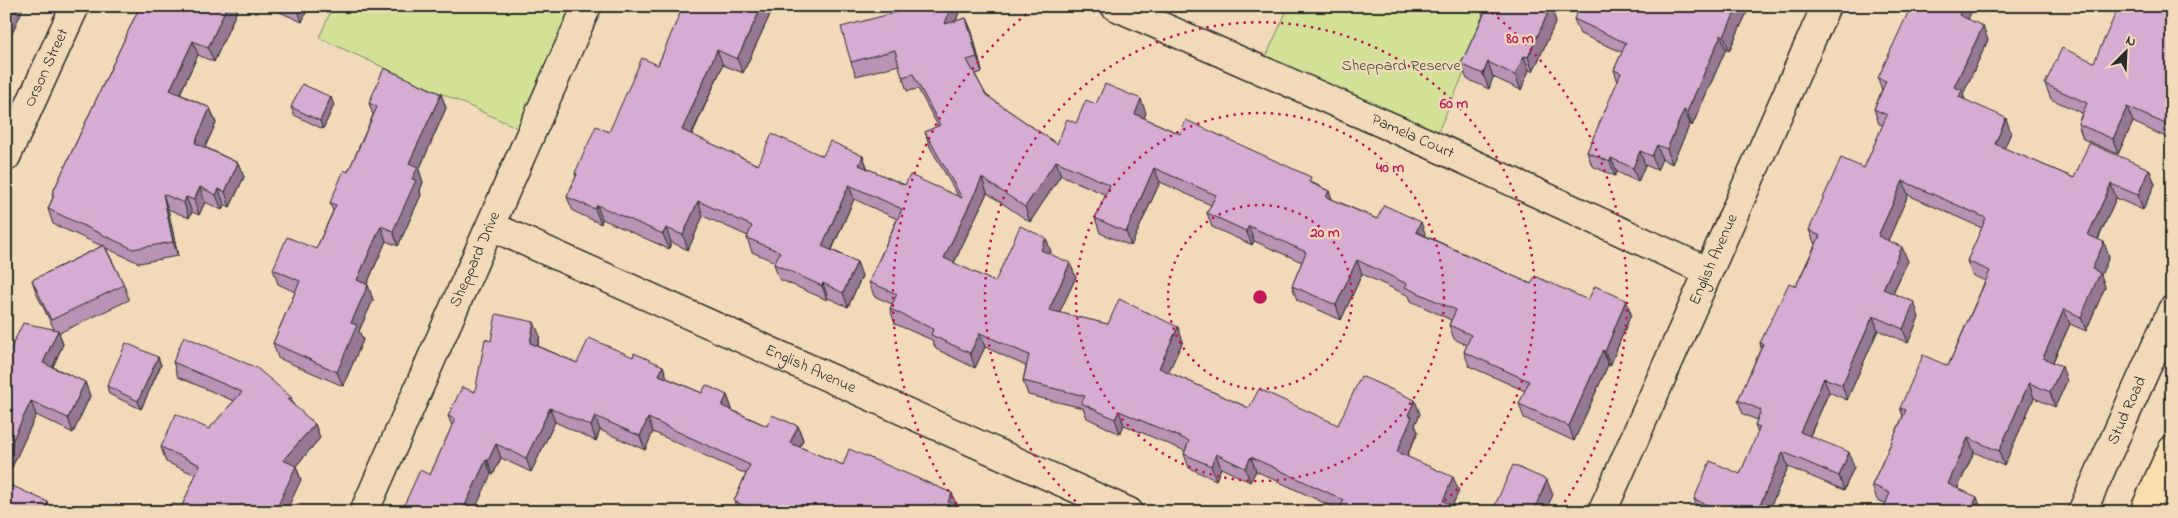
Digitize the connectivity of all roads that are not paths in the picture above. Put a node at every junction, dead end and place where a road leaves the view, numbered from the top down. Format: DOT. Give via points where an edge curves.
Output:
graph roads {
  1 [pos="75,6"];
  2 [pos="587,6"];
  3 [pos="1115,6"];
  4 [pos="1826,6"];
  5 [pos="6,157"];
  6 [pos="491,226"];
  7 [pos="1708,271"];
  8 [pos="2172,310"];
  9 [pos="2172,450"];
  10 [pos="364,512"];
  11 [pos="1129,512"];
  12 [pos="1602,512"];
  13 [pos="2082,512"];
  14 [pos="2144,512"];
  1 -- 5 [label="street, Orson Street"];
  2 -- 6 [label="street, Sheppard Drive"];
  3 -- 7 [label="street, Pamela Court"];
  4 -- 7 [label="street, English Avenue"];
  6 -- 10 [label="street, Sheppard Drive"];
  6 -- 11 [label="street, English Avenue"];
  7 -- 12 [label="street, English Avenue"];
  8 -- 13 [label="street, Stud Road"];
  9 -- 14 [label="highway"];
}
